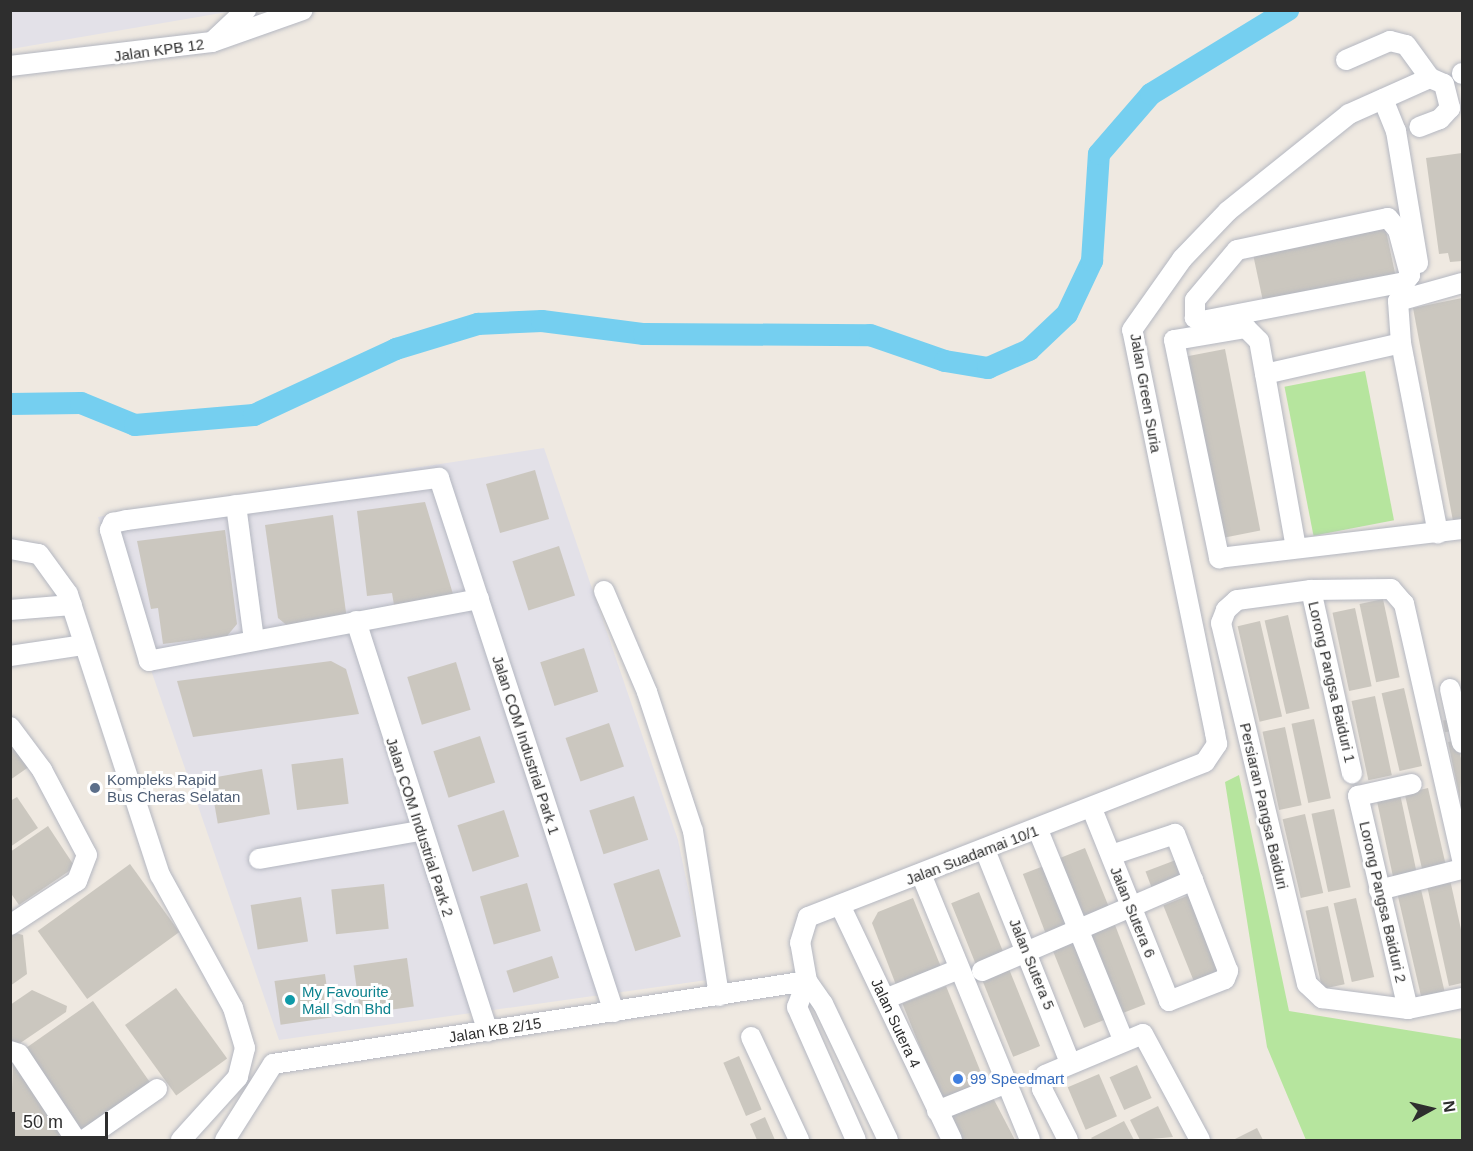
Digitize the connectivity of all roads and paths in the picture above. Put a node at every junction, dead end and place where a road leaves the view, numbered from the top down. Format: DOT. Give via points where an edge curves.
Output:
graph roads {
  1 [pos="246,10"];
  2 [pos="303,10"];
  3 [pos="212,42"];
  4 [pos="1346,60"];
  5 [pos="10,66"];
  6 [pos="1430,78"];
  7 [pos="1383,99"];
  8 [pos="1419,126"];
  9 [pos="1410,213"];
  10 [pos="1388,218"];
  11 [pos="1462,283"];
  12 [pos="1422,290"];
  13 [pos="1401,343"];
  14 [pos="1265,374"];
  15 [pos="236,505"];
  16 [pos="1462,529"];
  17 [pos="1438,532"];
  18 [pos="1296,548"];
  19 [pos="10,549"];
  20 [pos="1311,590"];
  21 [pos="604,591"];
  22 [pos="478,598"];
  23 [pos="72,605"];
  24 [pos="10,610"];
  25 [pos="356,621"];
  26 [pos="254,640"];
  27 [pos="84,645"];
  28 [pos="10,656"];
  29 [pos="1456,688"];
  30 [pos="1426,692"];
  31 [pos="10,727"];
  32 [pos="1462,743"];
  33 [pos="1197,768"];
  34 [pos="1352,773"];
  35 [pos="1412,784"];
  36 [pos="1095,816"];
  37 [pos="1038,830"];
  38 [pos="420,831"];
  39 [pos="1111,855"];
  40 [pos="988,858"];
  41 [pos="259,859"];
  42 [pos="1462,859"];
  43 [pos="1462,869"];
  44 [pos="921,874"];
  45 [pos="1193,880"];
  46 [pos="1379,890"];
  47 [pos="840,905"];
  48 [pos="1130,906"];
  49 [pos="10,925"];
  50 [pos="1078,930"];
  51 [pos="1028,952"];
  52 [pos="959,969"];
  53 [pos="982,971"];
  54 [pos="807,981"];
  55 [pos="718,996"];
  56 [pos="1462,998"];
  57 [pos="885,999"];
  58 [pos="1408,1009"];
  59 [pos="614,1012"];
  60 [pos="488,1031"];
  61 [pos="751,1037"];
  62 [pos="1123,1039"];
  63 [pos="10,1051"];
  64 [pos="1070,1062"];
  65 [pos="1004,1084"];
  66 [pos="157,1089"];
  67 [pos="937,1111"];
  68 [pos="850,1136"];
  69 [pos="76,1140"];
  70 [pos="84,1140"];
  71 [pos="181,1140"];
  72 [pos="225,1140"];
  73 [pos="799,1140"];
  74 [pos="888,1140"];
  75 [pos="952,1140"];
  76 [pos="1030,1140"];
  77 [pos="1068,1140"];
  78 [pos="1200,1140"];
  1 -- 3 [label="street"];
  2 -- 3 [label="street, Jalan KPB 12"];
  3 -- 5 [label="street, Jalan KPB 12"];
  4 -- 6 [label="street" via="1390,41 1406,45"];
  6 -- 7 [label="street, Jalan Green Suria"];
  6 -- 8 [label="street" via="1444,84 1450,108"];
  7 -- 9 [label="street" via="1396,131"];
  7 -- 33 [label="street, Jalan Green Suria" via="1336,123 1227,211 1182,259 1132,330 1215,734 1212,753"];
  9 -- 10 [label="street"];
  9 -- 12 [label="street"];
  10 -- 10 [label="street" via="1238,250 1195,300 1195,318 1202,321 1405,282 1410,275 1398,230"];
  11 -- 12 [label="street"];
  12 -- 13 [label="street" via="1403,297 1396,307"];
  13 -- 14 [label="street"];
  13 -- 17 [label="street"];
  14 -- 18 [label="street"];
  14 -- 18 [label="street" via="1259,341 1250,329 1172,344 1215,553 1219,558"];
  15 -- 22 [label="street, Jalan COM Industrial Park 1" via="440,478"];
  15 -- 26 [label="street"];
  15 -- 26 [label="street" via="113,523 110,530 149,661"];
  16 -- 17 [label="street"];
  17 -- 18 [label="street"];
  19 -- 23 [label="street" via="39,554 52,565"];
  20 -- 30 [label="street, Persiaran Pangsa Baiduri" via="1376,586 1391,590 1404,604"];
  20 -- 34 [label="street, Lorong Pangsa Baiduri 1"];
  20 -- 58 [label="street, Persiaran Pangsa Baiduri" via="1237,600 1226,610 1224,634 1307,984 1322,998"];
  21 -- 55 [label="street" via="647,692 693,831"];
  22 -- 25 [label="street"];
  22 -- 59 [label="street, Jalan COM Industrial Park 1"];
  23 -- 24 [label="street"];
  23 -- 27 [label="street"];
  25 -- 26 [label="street"];
  25 -- 38 [label="street, Jalan COM Industrial Park 2"];
  27 -- 28 [label="street"];
  27 -- 71 [label="street" via="160,875 232,1008 245,1048 238,1077"];
  29 -- 30 [label="street"];
  29 -- 32 [label="street"];
  30 -- 42 [label="street"];
  31 -- 49 [label="street" via="42,770 87,855 77,881"];
  33 -- 36 [label="street, Jalan Suadamai 10/1"];
  35 -- 46 [label="street, Lorong Pangsa Baiduri 2" via="1358,796"];
  36 -- 37 [label="street, Jalan Suadamai 10/1"];
  36 -- 39 [label="street, Jalan Sutera 6"];
  37 -- 40 [label="street, Jalan Suadamai 10/1"];
  37 -- 50 [label="street"];
  38 -- 41 [label="street"];
  38 -- 60 [label="street, Jalan COM Industrial Park 2"];
  39 -- 45 [label="street" via="1172,832"];
  39 -- 48 [label="street, Jalan Sutera 6"];
  40 -- 44 [label="street, Jalan Suadamai 10/1"];
  40 -- 51 [label="street, Jalan Sutera 5"];
  43 -- 46 [label="street"];
  44 -- 47 [label="street, Jalan Suadamai 10/1"];
  44 -- 52 [label="street"];
  45 -- 48 [label="street"];
  45 -- 48 [label="street, Jalan Sutera 6" via="1228,975 1169,1001"];
  46 -- 58 [label="street, Lorong Pangsa Baiduri 2"];
  47 -- 54 [label="street, Jalan Suadamai 10/1" via="808,917 803,929"];
  47 -- 57 [label="street, Jalan Sutera 4"];
  48 -- 50 [label="street"];
  50 -- 51 [label="street"];
  50 -- 62 [label="street"];
  51 -- 53 [label="street"];
  51 -- 64 [label="street, Jalan Sutera 5"];
  52 -- 57 [label="street"];
  52 -- 65 [label="street"];
  54 -- 55 [label="street, Jalan KB 2/15"];
  54 -- 68 [label="street, Jalan Suadamai 10/1" via="797,1007"];
  54 -- 74 [label="street, Jalan Suadamai 10/1" via="823,1004"];
  55 -- 59 [label="street, Jalan KB 2/15"];
  56 -- 58 [label="street, Persiaran Pangsa Baiduri"];
  57 -- 67 [label="street, Jalan Sutera 4"];
  59 -- 60 [label="street, Jalan KB 2/15"];
  60 -- 72 [label="street, Jalan KB 2/15" via="273,1064"];
  61 -- 73 [label="street"];
  62 -- 64 [label="street"];
  62 -- 78 [label="street" via="1148,1038"];
  63 -- 69 [label="street" via="19,1054"];
  64 -- 77 [label="street" via="1042,1081"];
  65 -- 67 [label="street"];
  65 -- 76 [label="street"];
  66 -- 70 [label="street"];
  67 -- 75 [label="street, Jalan Sutera 4"];
}
